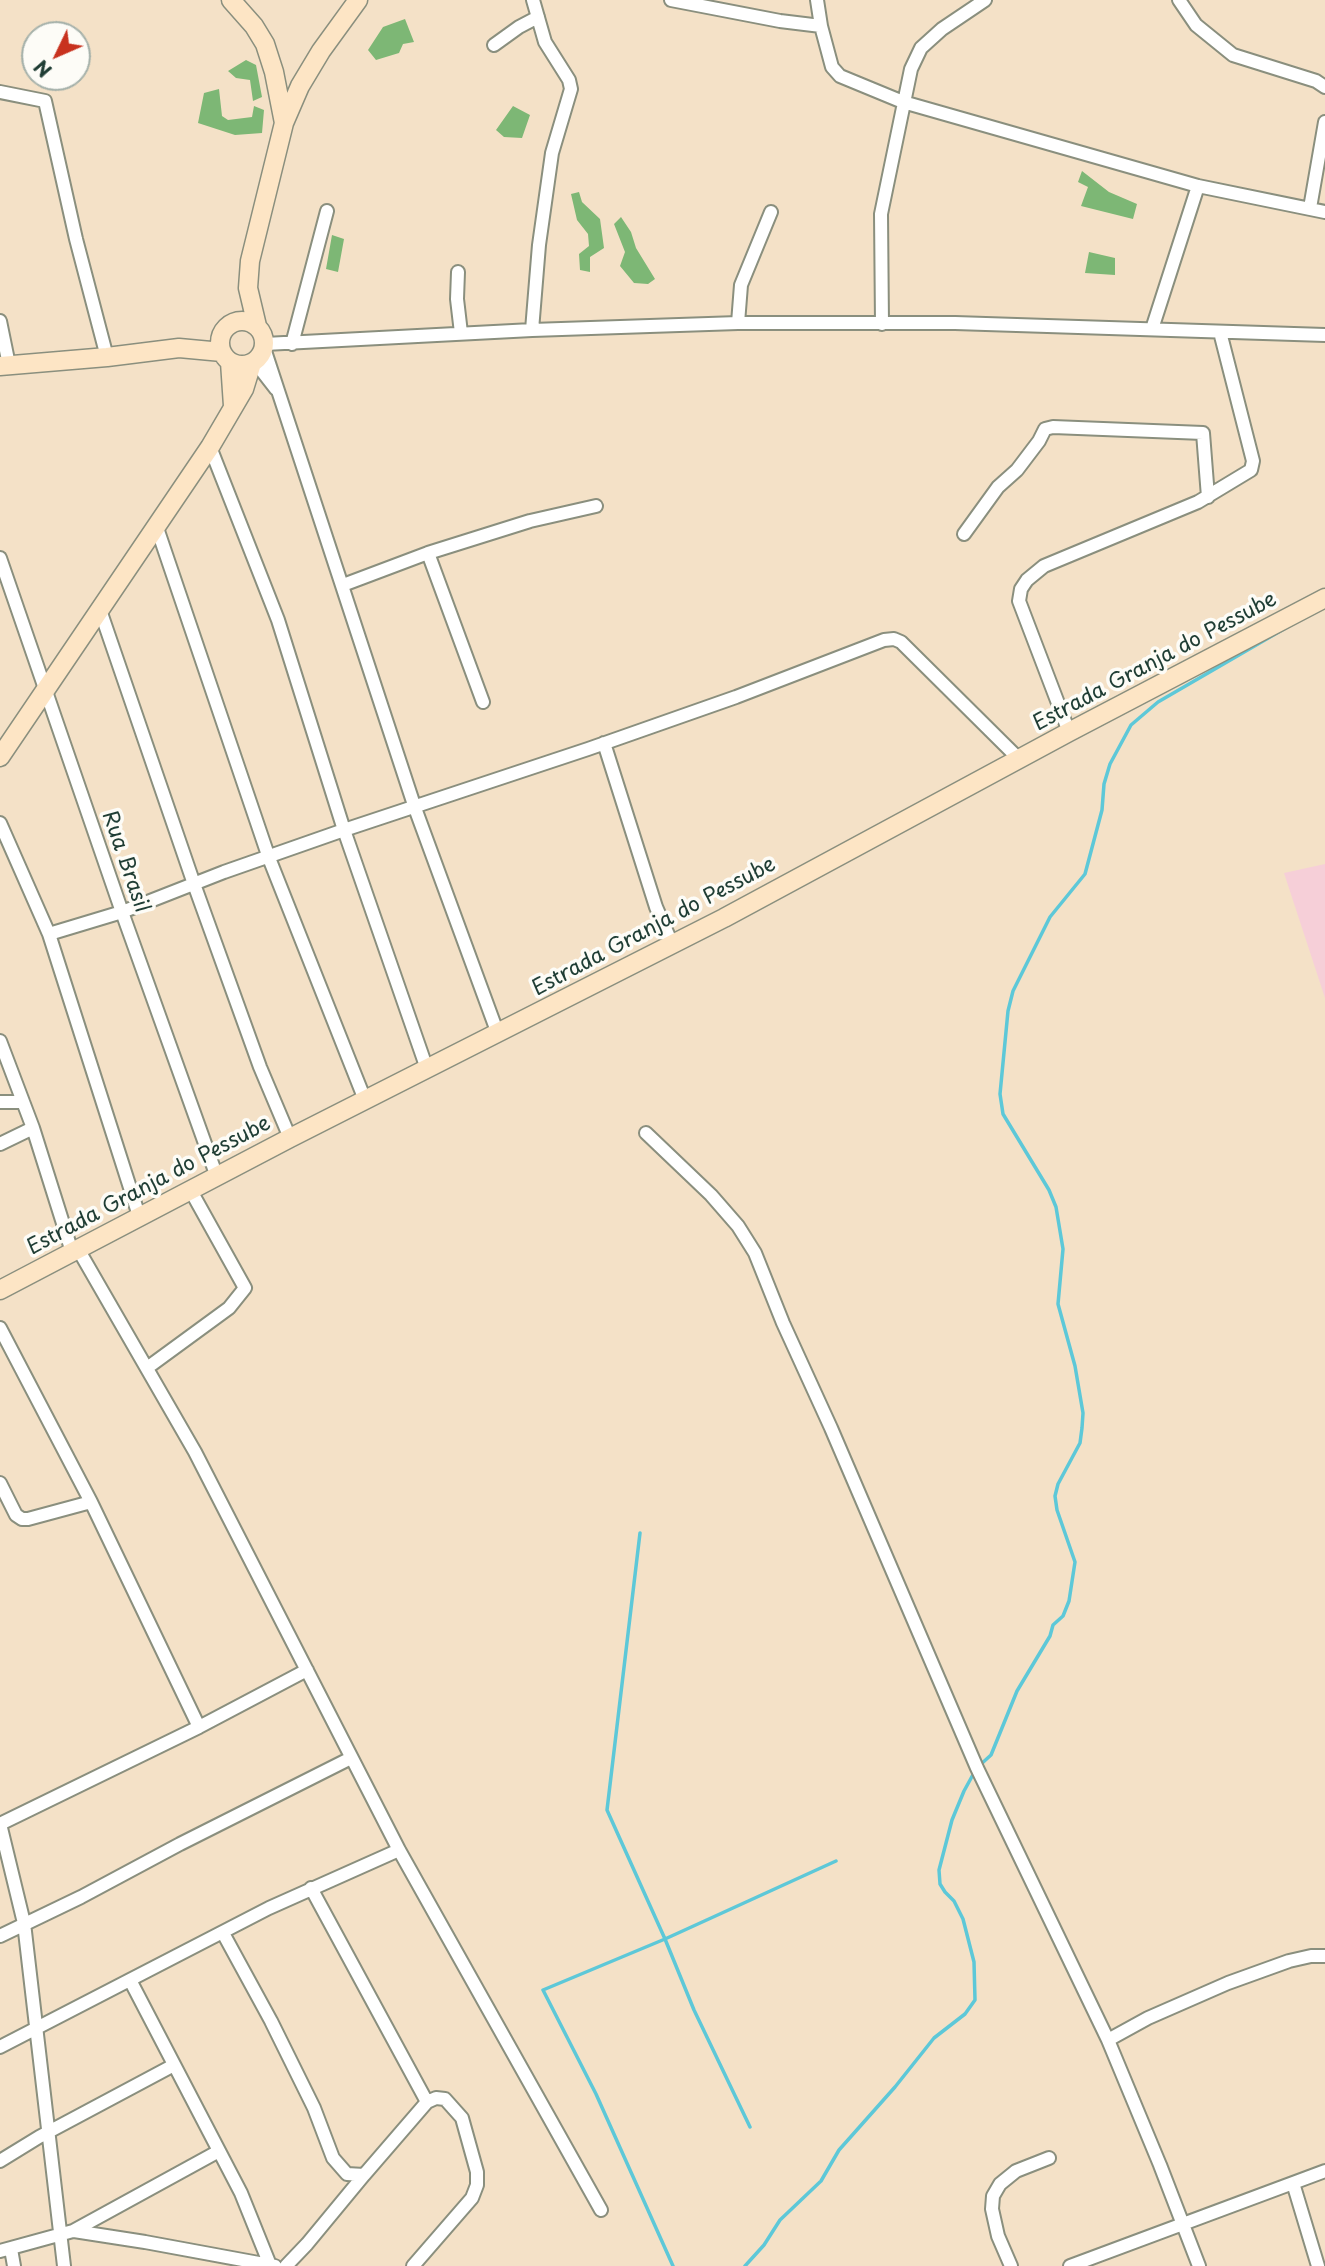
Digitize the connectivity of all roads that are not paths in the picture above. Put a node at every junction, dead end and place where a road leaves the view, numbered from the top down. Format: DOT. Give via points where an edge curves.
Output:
graph roads {
  1 [pos="231,0"];
  2 [pos="358,0"];
  3 [pos="533,0"];
  4 [pos="671,0"];
  5 [pos="817,0"];
  6 [pos="985,0"];
  7 [pos="1179,0"];
  8 [pos="538,17"];
  9 [pos="821,26"];
  10 [pos="495,45"];
  11 [pos="1325,87"];
  12 [pos="0,92"];
  13 [pos="903,102"];
  14 [pos="1325,122"];
  15 [pos="284,124"];
  16 [pos="1198,186"];
  17 [pos="1310,208"];
  18 [pos="327,211"];
  19 [pos="771,212"];
  20 [pos="1325,212"];
  21 [pos="458,272"];
  22 [pos="248,288"];
  23 [pos="0,321"];
  24 [pos="738,323"];
  25 [pos="882,324"];
  26 [pos="257,327"];
  27 [pos="227,328"];
  28 [pos="1152,329"];
  29 [pos="532,330"];
  30 [pos="1220,332"];
  31 [pos="461,333"];
  32 [pos="1325,335"];
  33 [pos="292,344"];
  34 [pos="179,348"];
  35 [pos="259,354"];
  36 [pos="107,357"];
  37 [pos="226,357"];
  38 [pos="5,365"];
  39 [pos="233,406"];
  40 [pos="210,447"];
  41 [pos="1208,497"];
  42 [pos="596,506"];
  43 [pos="156,525"];
  44 [pos="964,534"];
  45 [pos="428,553"];
  46 [pos="0,558"];
  47 [pos="343,585"];
  48 [pos="1325,598"];
  49 [pos="100,610"];
  50 [pos="46,687"];
  51 [pos="483,702"];
  52 [pos="1069,732"];
  53 [pos="604,744"];
  54 [pos="0,757"];
  55 [pos="1019,759"];
  56 [pos="415,807"];
  57 [pos="0,822"];
  58 [pos="344,830"];
  59 [pos="269,858"];
  60 [pos="194,884"];
  61 [pos="121,912"];
  62 [pos="49,934"];
  63 [pos="672,944"];
  64 [pos="498,1034"];
  65 [pos="0,1041"];
  66 [pos="427,1069"];
  67 [pos="365,1100"];
  68 [pos="0,1102"];
  69 [pos="23,1102"];
  70 [pos="33,1128"];
  71 [pos="646,1133"];
  72 [pos="290,1138"];
  73 [pos="0,1143"];
  74 [pos="217,1177"];
  75 [pos="191,1191"];
  76 [pos="140,1219"];
  77 [pos="75,1251"];
  78 [pos="0,1290"];
  79 [pos="0,1328"];
  80 [pos="147,1368"];
  81 [pos="0,1483"];
  82 [pos="91,1502"];
  83 [pos="307,1670"];
  84 [pos="199,1727"];
  85 [pos="351,1758"];
  86 [pos="0,1824"];
  87 [pos="399,1850"];
  88 [pos="311,1888"];
  89 [pos="24,1923"];
  90 [pos="223,1933"];
  91 [pos="0,1936"];
  92 [pos="1325,1956"];
  93 [pos="130,1980"];
  94 [pos="36,2027"];
  95 [pos="1108,2040"];
  96 [pos="0,2047"];
  97 [pos="174,2065"];
  98 [pos="427,2102"];
  99 [pos="48,2133"];
  100 [pos="219,2151"];
  101 [pos="1049,2158"];
  102 [pos="0,2161"];
  103 [pos="1325,2171"];
  104 [pos="364,2175"];
  105 [pos="1293,2183"];
  106 [pos="601,2210"];
  107 [pos="1183,2226"];
  108 [pos="67,2233"];
  109 [pos="6,2250"];
  110 [pos="14,2266"];
  111 [pos="64,2266"];
  112 [pos="272,2266"];
  113 [pos="286,2266"];
  114 [pos="413,2266"];
  115 [pos="1011,2266"];
  116 [pos="1070,2266"];
  117 [pos="1199,2266"];
  118 [pos="1318,2266"];
  1 -- 15 [label="main road" via="265,44"];
  2 -- 15 [label="main road" via="307,74"];
  3 -- 8 [label="street"];
  4 -- 9 [label="street"];
  5 -- 9 [label="street"];
  6 -- 13 [label="street" via="921,48"];
  7 -- 11 [label="street" via="1196,25 1233,54"];
  8 -- 10 [label="street"];
  8 -- 29 [label="street" via="545,43 571,89 552,153"];
  9 -- 13 [label="street" via="832,67 840,76"];
  12 -- 36 [label="street" via="45,101"];
  13 -- 16 [label="street"];
  13 -- 25 [label="street" via="881,214"];
  14 -- 17 [label="street"];
  15 -- 22 [label="main road" via="250,261"];
  16 -- 17 [label="street"];
  16 -- 28 [label="street"];
  17 -- 20 [label="street"];
  18 -- 33 [label="street"];
  19 -- 24 [label="street" via="741,285"];
  21 -- 31 [label="street"];
  22 -- 26 [label="main road"];
  22 -- 27 [label="main road"];
  23 -- 38 [label="street"];
  24 -- 25 [label="street"];
  24 -- 29 [label="street"];
  25 -- 28 [label="street"];
  26 -- 27 [label="main road" via="241,320"];
  26 -- 35 [label="main road" via="263,334"];
  27 -- 34 [label="main road"];
  27 -- 37 [label="main road" via="220,341"];
  28 -- 30 [label="street"];
  29 -- 31 [label="street"];
  30 -- 32 [label="street"];
  30 -- 41 [label="street" via="1253,461 1248,473"];
  31 -- 33 [label="street"];
  33 -- 35 [label="street"];
  34 -- 36 [label="main road"];
  34 -- 37 [label="main road"];
  35 -- 37 [label="main road" via="238,365"];
  35 -- 39 [label="main road"];
  35 -- 47 [label="street" via="278,392"];
  36 -- 38 [label="main road"];
  37 -- 39 [label="main road"];
  39 -- 40 [label="main road"];
  40 -- 43 [label="main road"];
  40 -- 58 [label="street" via="278,620"];
  41 -- 44 [label="street" via="1203,433 1053,427 1045,429"];
  41 -- 52 [label="street" via="1044,566 1021,589 1019,601"];
  42 -- 45 [label="street"];
  43 -- 49 [label="main road"];
  43 -- 59 [label="street"];
  45 -- 47 [label="street"];
  45 -- 51 [label="street"];
  46 -- 50 [label="street, Rua Brasil"];
  47 -- 56 [label="street"];
  48 -- 52 [label="main road, Estrada Granja do Pessube"];
  49 -- 50 [label="main road"];
  49 -- 60 [label="street"];
  50 -- 54 [label="main road"];
  50 -- 61 [label="street, Rua Brasil"];
  52 -- 55 [label="main road, Estrada Granja do Pessube"];
  53 -- 55 [label="street" via="869,644 894,639"];
  53 -- 56 [label="street"];
  53 -- 63 [label="street"];
  55 -- 63 [label="main road, Estrada Granja do Pessube"];
  56 -- 58 [label="street"];
  56 -- 64 [label="street"];
  57 -- 62 [label="street"];
  58 -- 59 [label="street"];
  58 -- 66 [label="street"];
  59 -- 60 [label="street"];
  59 -- 67 [label="street"];
  60 -- 61 [label="street"];
  60 -- 72 [label="street"];
  61 -- 62 [label="street"];
  61 -- 74 [label="street, Rua Brasil"];
  62 -- 76 [label="street"];
  63 -- 64 [label="main road, Estrada Granja do Pessube"];
  64 -- 66 [label="main road, Estrada Granja do Pessube"];
  65 -- 69 [label="street"];
  66 -- 67 [label="main road, Estrada Granja do Pessube"];
  67 -- 72 [label="main road, Estrada Granja do Pessube"];
  68 -- 69 [label="street"];
  69 -- 70 [label="street"];
  70 -- 73 [label="street"];
  70 -- 77 [label="street"];
  71 -- 95 [label="street" via="711,1195 755,1253 977,1768"];
  72 -- 74 [label="main road, Estrada Granja do Pessube"];
  74 -- 75 [label="main road, Estrada Granja do Pessube"];
  75 -- 76 [label="main road, Estrada Granja do Pessube"];
  75 -- 80 [label="street" via="245,1287 229,1308"];
  76 -- 77 [label="main road, Estrada Granja do Pessube"];
  77 -- 78 [label="main road, Estrada Granja do Pessube"];
  77 -- 80 [label="street"];
  79 -- 82 [label="street"];
  80 -- 83 [label="street"];
  81 -- 82 [label="street" via="22,1519"];
  82 -- 84 [label="street"];
  83 -- 84 [label="street"];
  83 -- 85 [label="street"];
  84 -- 86 [label="street"];
  85 -- 87 [label="street"];
  85 -- 89 [label="street"];
  86 -- 89 [label="street"];
  87 -- 88 [label="street"];
  87 -- 106 [label="street"];
  88 -- 90 [label="street"];
  88 -- 98 [label="street"];
  89 -- 91 [label="street"];
  89 -- 94 [label="street"];
  90 -- 93 [label="street"];
  90 -- 104 [label="street" via="301,2081 333,2158 347,2174"];
  92 -- 95 [label="street" via="1289,1961 1228,1983"];
  93 -- 94 [label="street"];
  93 -- 97 [label="street"];
  94 -- 96 [label="street"];
  94 -- 99 [label="street"];
  95 -- 107 [label="street"];
  97 -- 99 [label="street"];
  97 -- 100 [label="street"];
  98 -- 104 [label="street"];
  98 -- 114 [label="street" via="446,2099 462,2118 477,2185 472,2198"];
  99 -- 102 [label="street"];
  99 -- 108 [label="street"];
  100 -- 108 [label="street"];
  100 -- 112 [label="street"];
  101 -- 115 [label="street" via="1016,2171 993,2196 998,2236"];
  103 -- 105 [label="street"];
  104 -- 113 [label="street"];
  105 -- 107 [label="street"];
  105 -- 118 [label="street"];
  107 -- 116 [label="street"];
  107 -- 117 [label="street"];
  108 -- 109 [label="street"];
  108 -- 111 [label="street"];
  108 -- 112 [label="street" via="145,2242"];
  109 -- 110 [label="street"];
}
